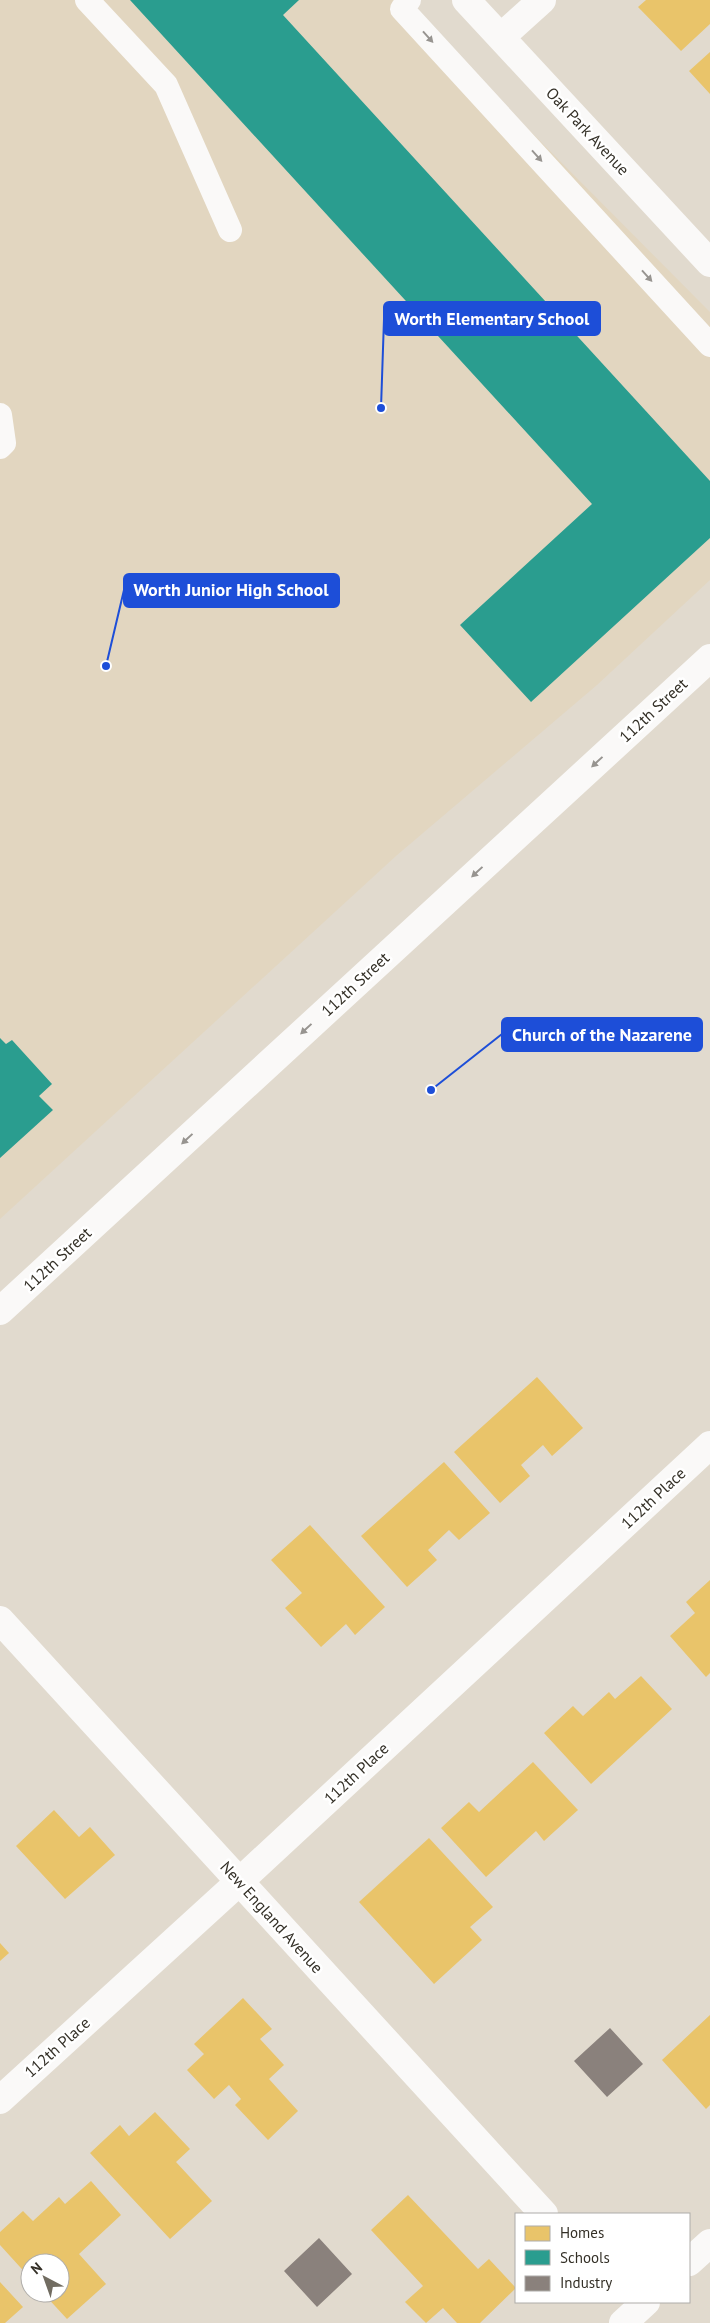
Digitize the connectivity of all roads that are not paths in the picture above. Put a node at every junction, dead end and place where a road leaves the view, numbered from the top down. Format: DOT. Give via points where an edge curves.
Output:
graph roads {
  1 [pos="86,0"];
  2 [pos="409,0"];
  3 [pos="466,0"];
  4 [pos="542,0"];
  5 [pos="501,37"];
  6 [pos="230,230"];
  7 [pos="710,263"];
  8 [pos="710,345"];
  9 [pos="0,415"];
  10 [pos="0,448"];
  11 [pos="710,658"];
  12 [pos="0,1311"];
  13 [pos="710,1445"];
  14 [pos="0,1620"];
  15 [pos="240,1881"];
  16 [pos="0,2100"];
  17 [pos="543,2213"];
  18 [pos="710,2242"];
  19 [pos="690,2261"];
  1 -- 6 [label="lane" via="166,85"];
  2 -- 8 [label="lane, one-way" via="402,9"];
  3 -- 5 [label="street, Oak Park Avenue"];
  4 -- 5 [label="street"];
  5 -- 7 [label="street, Oak Park Avenue"];
  9 -- 10 [label="lane" via="4,443"];
  11 -- 12 [label="street, 112th Street, one-way"];
  13 -- 15 [label="street, 112th Place"];
  14 -- 15 [label="street, New England Avenue"];
  15 -- 16 [label="street, 112th Place"];
  15 -- 17 [label="street, New England Avenue"];
  18 -- 19 [label="street"];
}
